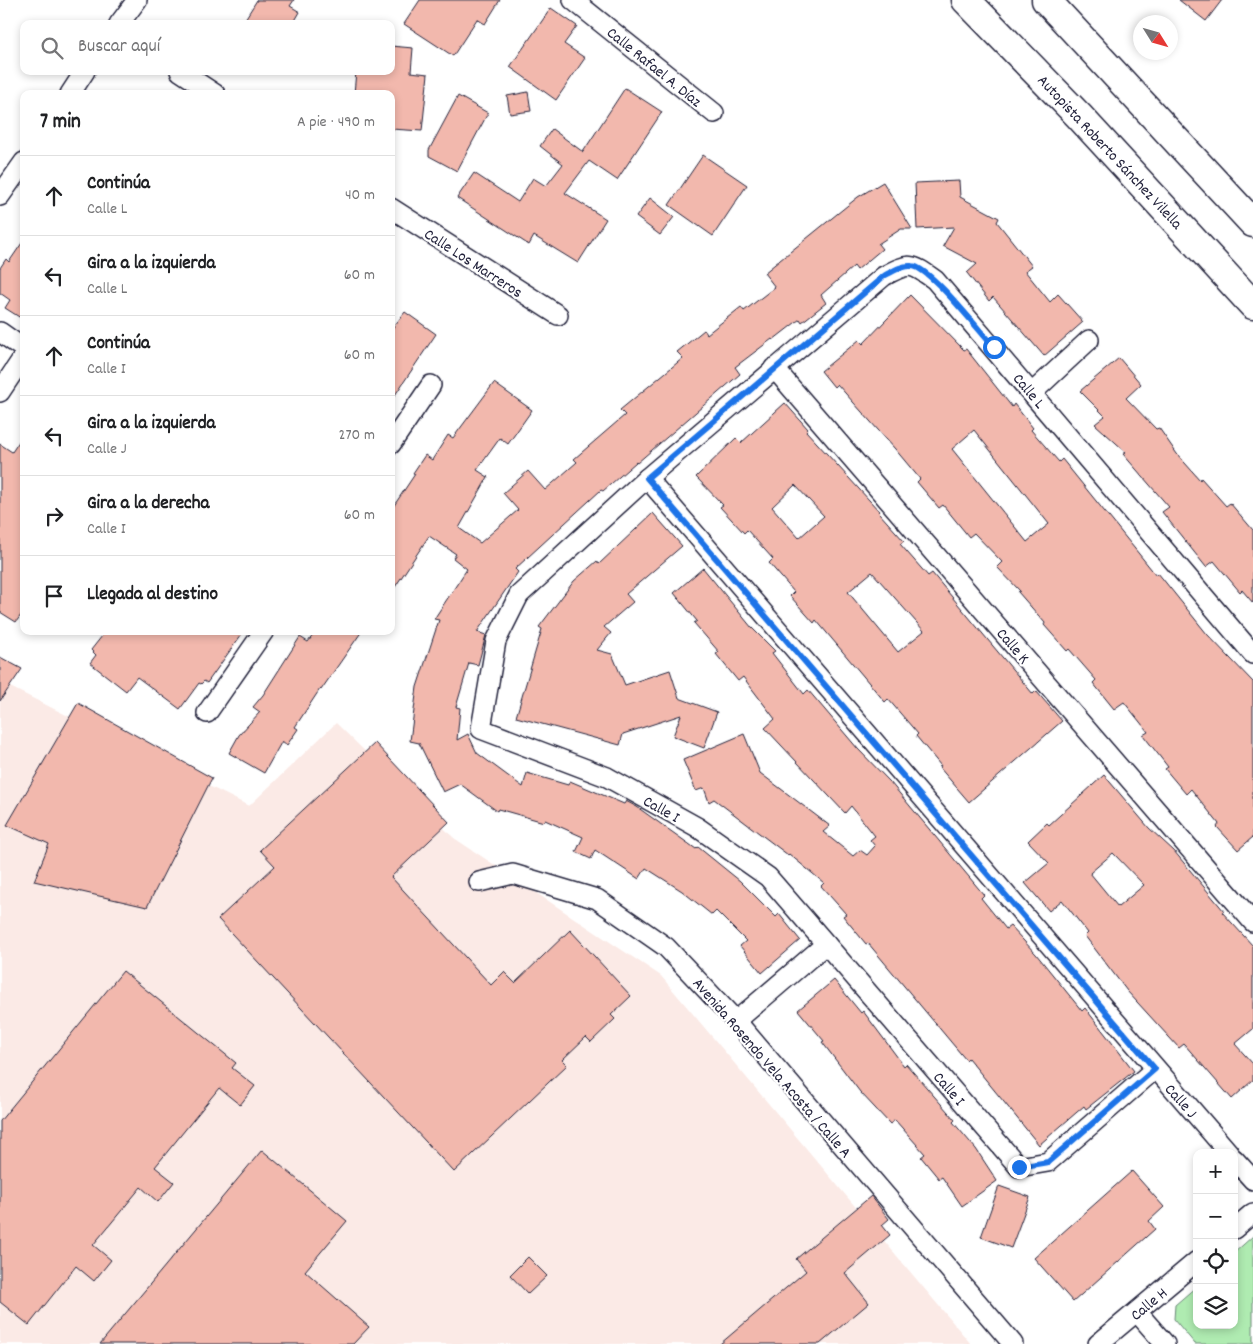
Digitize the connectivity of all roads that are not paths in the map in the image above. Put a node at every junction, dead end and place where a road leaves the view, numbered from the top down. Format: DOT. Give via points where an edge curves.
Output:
graph roads {
  1 [pos="137,0"];
  2 [pos="573,0"];
  3 [pos="966,0"];
  4 [pos="1046,0"];
  5 [pos="121,20"];
  6 [pos="83,75"];
  7 [pos="186,75"];
  8 [pos="73,90"];
  9 [pos="209,90"];
  10 [pos="714,113"];
  11 [pos="20,168"];
  12 [pos="0,196"];
  13 [pos="395,211"];
  14 [pos="1253,223"];
  15 [pos="1253,305"];
  16 [pos="558,316"];
  17 [pos="0,332"];
  18 [pos="1089,340"];
  19 [pos="20,346"];
  20 [pos="20,362"];
  21 [pos="774,368"];
  22 [pos="431,385"];
  23 [pos="0,392"];
  24 [pos="1032,393"];
  25 [pos="395,438"];
  26 [pos="647,478"];
  27 [pos="261,635"];
  28 [pos="1253,654"];
  29 [pos="208,713"];
  30 [pos="479,882"];
  31 [pos="1253,922"];
  32 [pos="826,944"];
  33 [pos="736,1022"];
  34 [pos="1155,1069"];
  35 [pos="1225,1149"];
  36 [pos="1238,1163"];
  37 [pos="1253,1180"];
  38 [pos="1253,1213"];
  39 [pos="1238,1226"];
  40 [pos="1193,1264"];
  41 [pos="1137,1312"];
  42 [pos="1013,1344"];
  43 [pos="1098,1344"];
  44 [pos="1165,1344"];
  1 -- 5 [label="street"];
  2 -- 10 [label="street, Calle Rafael A. Díaz"];
  3 -- 15 [label="highway, Autopista Roberto Sánchez Vilella" via="1079,116"];
  4 -- 14 [label="highway"];
  6 -- 8 [label="street"];
  7 -- 9 [label="street"];
  11 -- 12 [label="street"];
  13 -- 16 [label="street, Calle Los Marreros"];
  17 -- 19 [label="street"];
  18 -- 24 [label="street"];
  20 -- 23 [label="street"];
  21 -- 24 [label="street, Calle L" via="884,276 901,267 914,266 935,280"];
  21 -- 26 [label="street, Calle I"];
  21 -- 31 [label="street, Calle K"];
  22 -- 25 [label="street"];
  24 -- 28 [label="street, Calle L"];
  26 -- 32 [label="street, Calle I" via="519,595 496,641 481,729 607,777 697,827 768,878"];
  26 -- 34 [label="street, Calle J"];
  27 -- 29 [label="street"];
  30 -- 33 [label="street, Avenida Rosendo Vela Acosta / Calle A" via="513,874 597,899 666,947"];
  32 -- 33 [label="street"];
  32 -- 34 [label="street, Calle I" via="1019,1167 1048,1162"];
  33 -- 42 [label="street, Avenida Rosendo Vela Acosta / Calle A"];
  34 -- 35 [label="street, Calle J"];
  36 -- 37 [label="street"];
  38 -- 39 [label="street"];
  40 -- 41 [label="street, Calle H"];
  41 -- 43 [label="street, Calle H"];
  41 -- 44 [label="street"];
}
